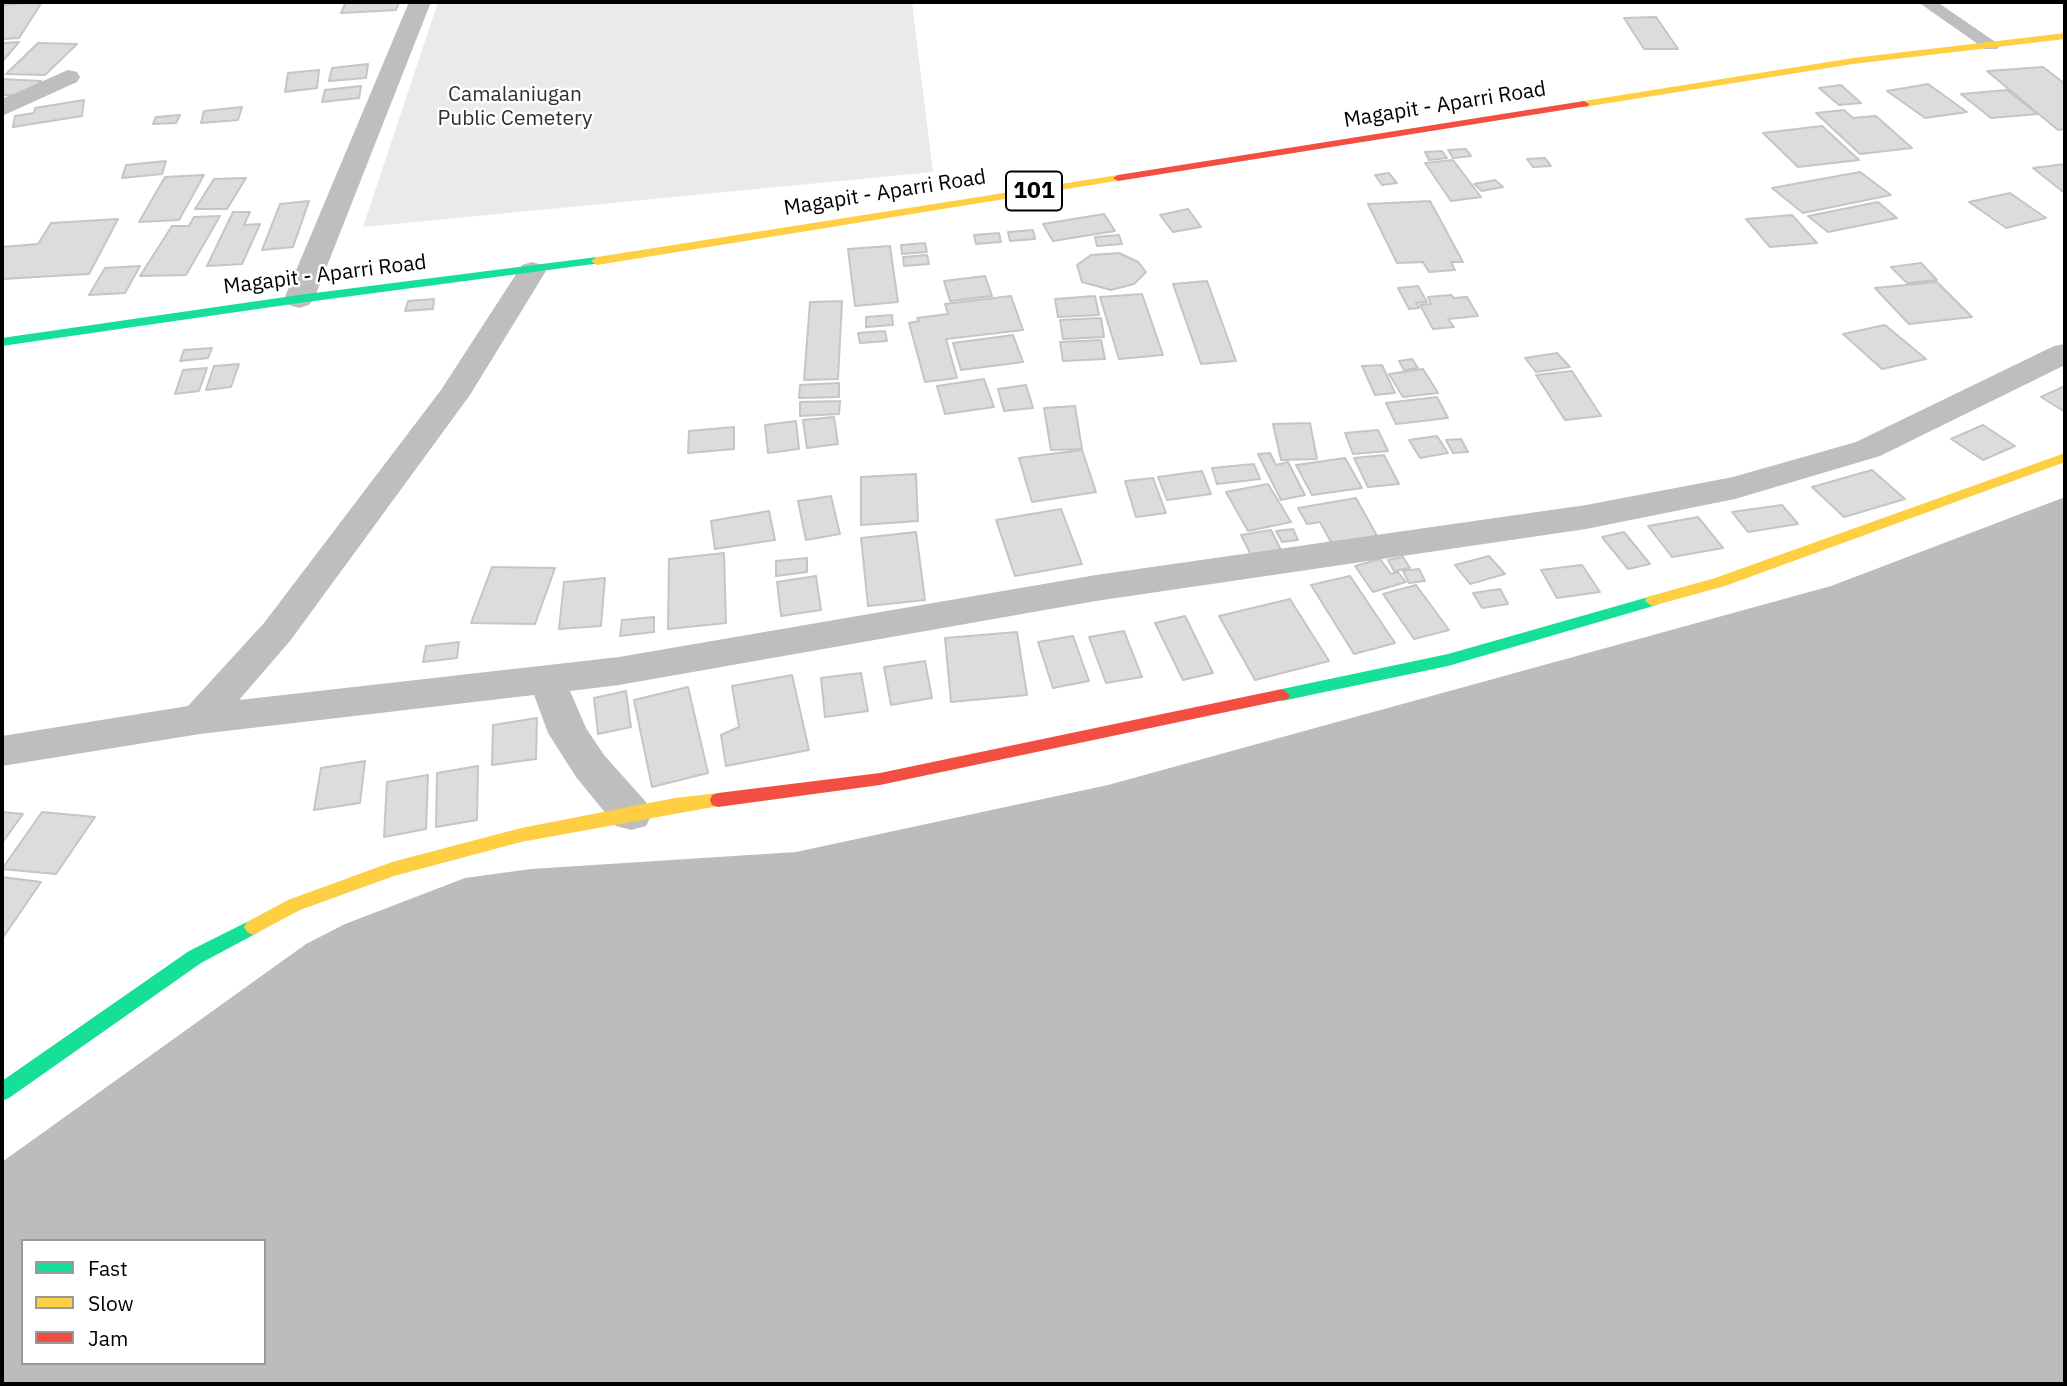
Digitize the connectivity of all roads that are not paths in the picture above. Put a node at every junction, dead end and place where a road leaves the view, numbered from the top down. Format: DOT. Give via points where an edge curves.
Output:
graph roads {
  1 [pos="421,2"];
  2 [pos="1926,2"];
  3 [pos="2065,36"];
  4 [pos="1991,45"];
  5 [pos="68,77"];
  6 [pos="2,108"];
  7 [pos="532,271"];
  8 [pos="299,299"];
  9 [pos="2,342"];
  10 [pos="2065,353"];
  11 [pos="2065,457"];
  12 [pos="547,680"];
  13 [pos="200,719"];
  14 [pos="2,751"];
  15 [pos="631,814"];
  16 [pos="2,1092"];
  1 -- 8 [label="street"];
  2 -- 4 [label="lane"];
  3 -- 4 [label="main road, Magapit - Aparri Road / 101"];
  4 -- 7 [label="main road, Magapit - Aparri Road / 101" via="1839,63"];
  5 -- 6 [label="street"];
  7 -- 8 [label="main road, Magapit - Aparri Road / 101"];
  7 -- 13 [label="street" via="454,395 277,632"];
  8 -- 9 [label="main road, Magapit - Aparri Road / 101"];
  10 -- 12 [label="street" via="1868,449 1735,488 1587,517 1096,588"];
  11 -- 15 [label="main road" via="1720,582 1448,660 880,779"];
  12 -- 13 [label="street"];
  12 -- 15 [label="street" via="568,733"];
  13 -- 14 [label="street"];
  15 -- 16 [label="main road" via="521,835 392,869 294,905 195,957"];
}
